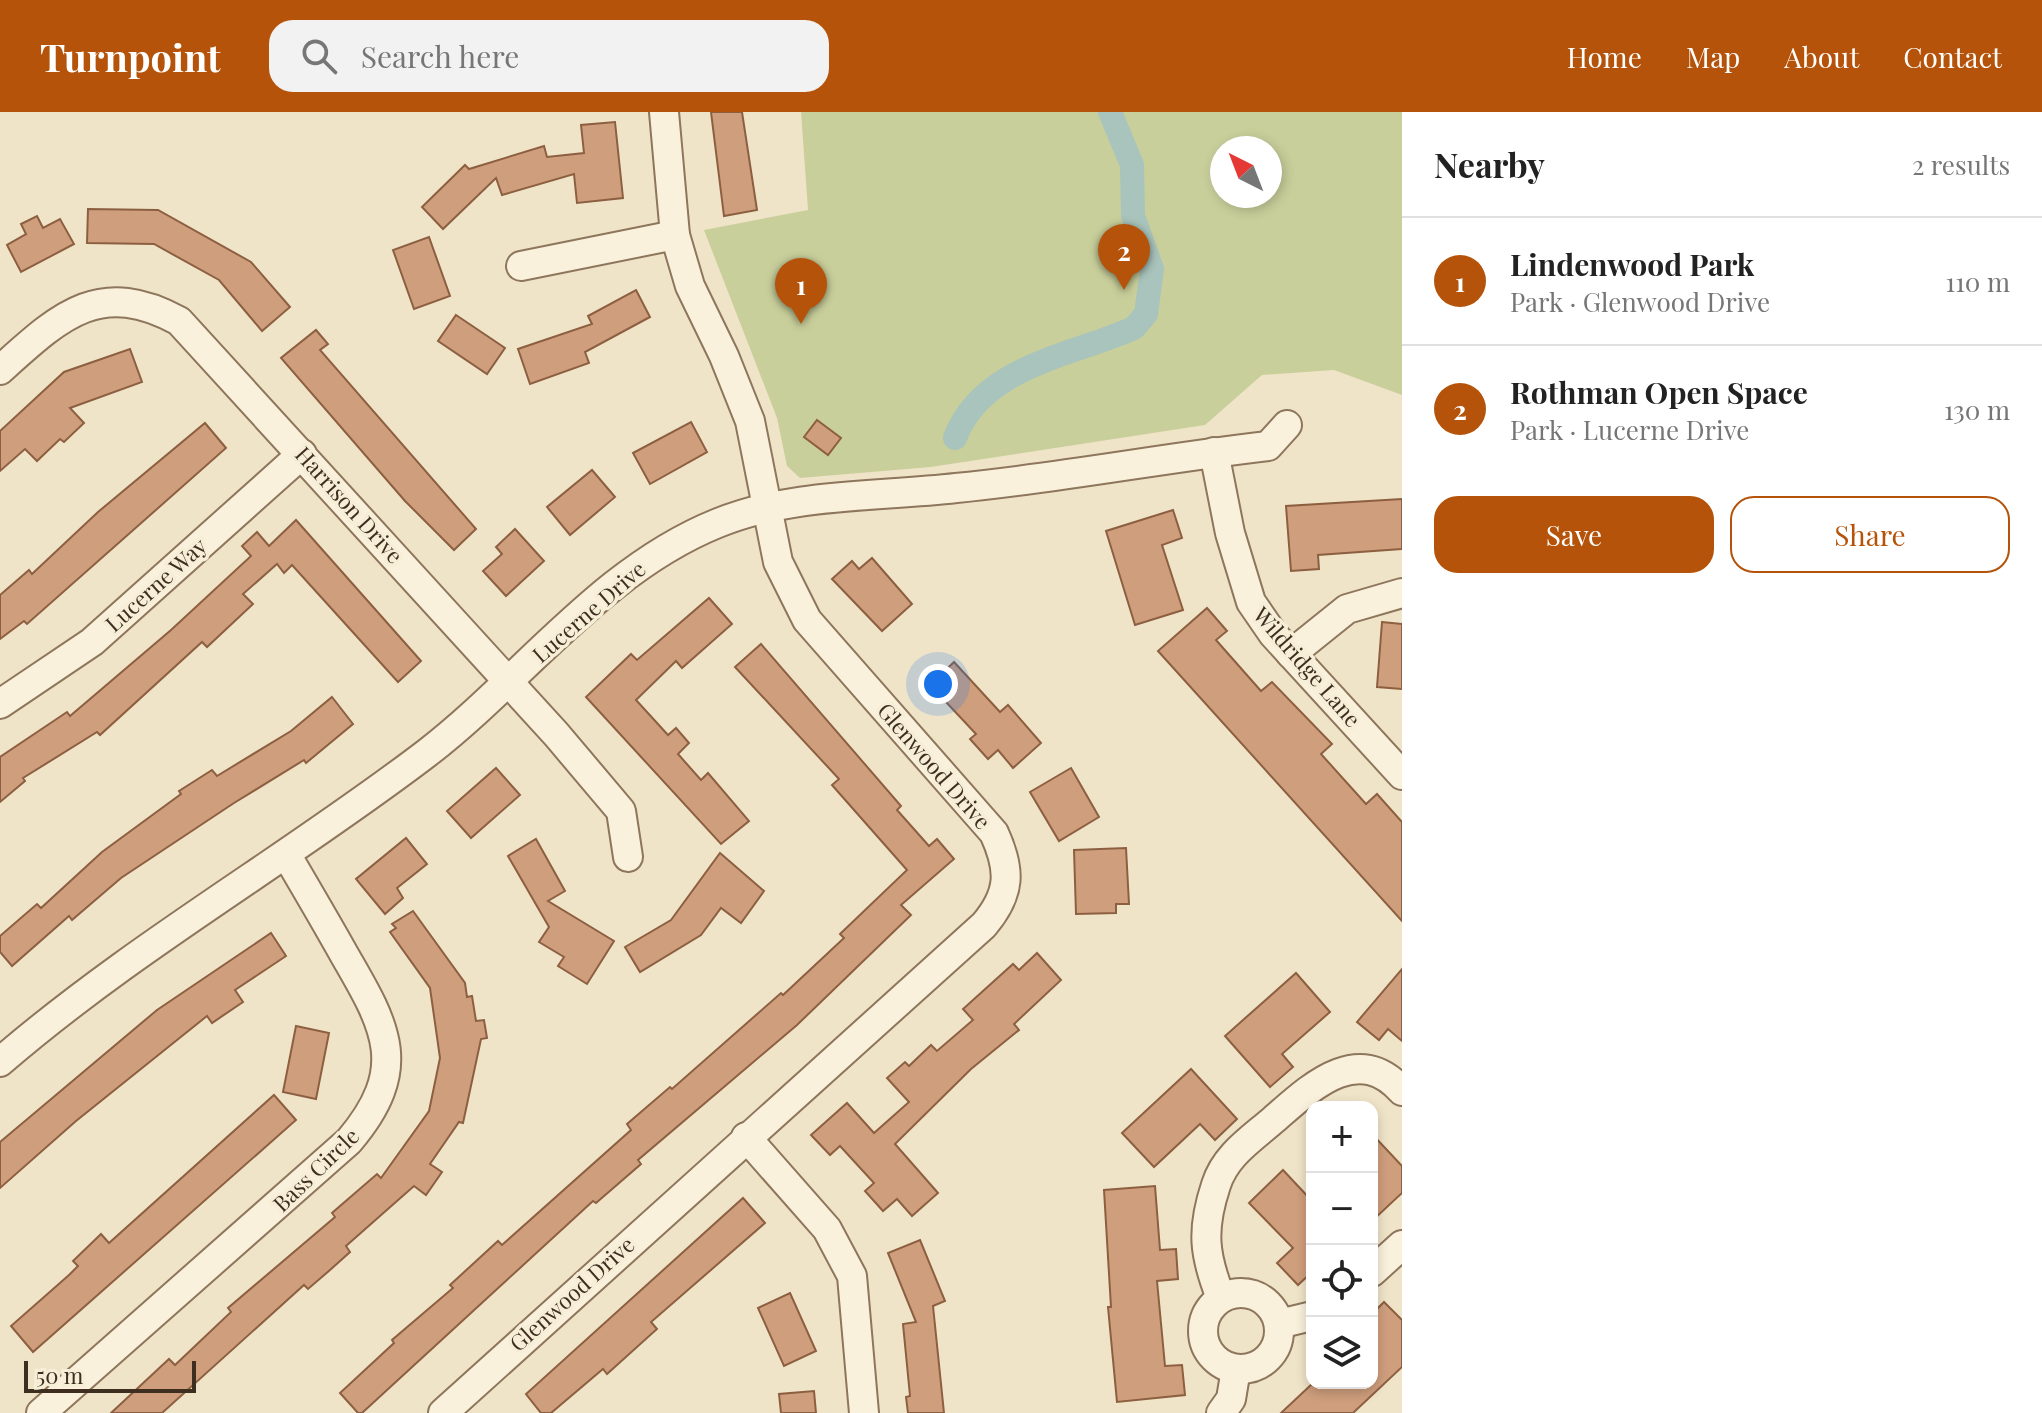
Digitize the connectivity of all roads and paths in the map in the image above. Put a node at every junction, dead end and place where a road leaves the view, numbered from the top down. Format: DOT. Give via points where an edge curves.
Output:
graph roads {
  1 [pos="664,112"];
  2 [pos="675,235"];
  3 [pos="521,266"];
  4 [pos="0,370"];
  5 [pos="1287,425"];
  6 [pos="1214,452"];
  7 [pos="302,454"];
  8 [pos="767,506"];
  9 [pos="1402,593"];
  10 [pos="1291,654"];
  11 [pos="508,683"];
  12 [pos="0,704"];
  13 [pos="1402,775"];
  14 [pos="286,854"];
  15 [pos="628,857"];
  16 [pos="0,1062"];
  17 [pos="1402,1091"];
  18 [pos="746,1137"];
  19 [pos="1402,1245"];
  20 [pos="1378,1267"];
  21 [pos="1221,1298"];
  22 [pos="1308,1317"];
  23 [pos="1279,1324"];
  24 [pos="1236,1369"];
  25 [pos="41,1413"];
  26 [pos="443,1413"];
  27 [pos="864,1413"];
  28 [pos="1221,1413"];
  1 -- 2 [label="street, Glenwood Drive"];
  2 -- 3 [label="street"];
  2 -- 8 [label="street, Glenwood Drive" via="690,286 750,421"];
  4 -- 7 [label="street, Harrison Drive" via="75,310 129,301 155,308 179,321"];
  5 -- 6 [label="street, Lucerne Drive" via="1268,446"];
  6 -- 8 [label="street, Lucerne Drive" via="961,488"];
  6 -- 10 [label="street, Wildridge Lane" via="1251,602"];
  7 -- 11 [label="street, Harrison Drive"];
  7 -- 12 [label="street, Lucerne Way" via="92,642"];
  8 -- 11 [label="street, Lucerne Drive" via="670,545 613,586"];
  8 -- 18 [label="street, Glenwood Drive" via="778,562 807,620 994,833 1005,857 1007,884 984,925"];
  9 -- 10 [label="street" via="1347,609"];
  10 -- 13 [label="street, Wildridge Lane"];
  11 -- 14 [label="street, Lucerne Drive" via="428,752"];
  11 -- 15 [label="street, Harrison Drive" via="621,811"];
  14 -- 16 [label="street, Lucerne Drive" via="141,951"];
  14 -- 25 [label="street, Bass Circle" via="379,1015 386,1051 382,1087 367,1120 349,1141"];
  17 -- 21 [label="street" via="1392,1080 1368,1071 1328,1076 1232,1155 1216,1183 1205,1231 1206,1259"];
  18 -- 26 [label="street, Glenwood Drive"];
  18 -- 27 [label="street" via="827,1229 852,1276"];
  19 -- 20 [label="street"];
  21 -- 23 [label="street" via="1257,1296 1272,1308"];
  21 -- 24 [label="street" via="1208,1311 1206,1347 1217,1362"];
  22 -- 23 [label="street"];
  23 -- 24 [label="street" via="1278,1343 1268,1359"];
  24 -- 28 [label="street" via="1231,1399"];
}
